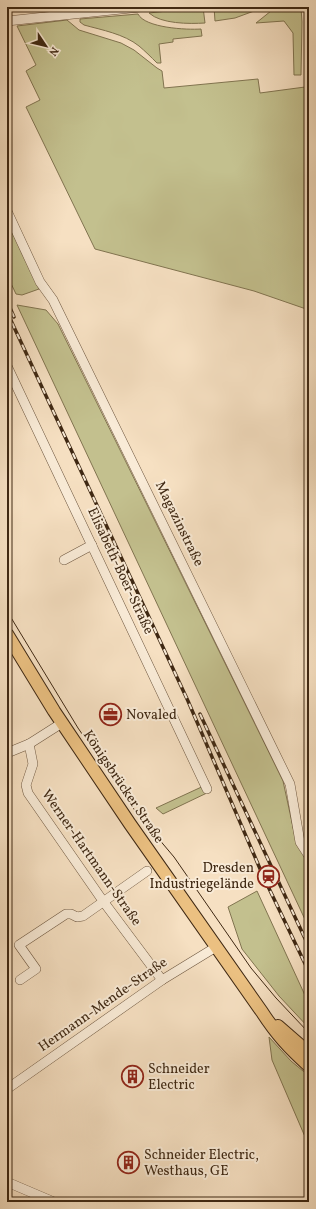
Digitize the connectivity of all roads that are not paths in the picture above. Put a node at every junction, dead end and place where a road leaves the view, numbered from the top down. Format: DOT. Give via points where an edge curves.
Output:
graph roads {
  1 [pos="140,7"];
  2 [pos="7,22"];
  3 [pos="7,211"];
  4 [pos="7,366"];
  5 [pos="92,545"];
  6 [pos="64,560"];
  7 [pos="7,634"];
  8 [pos="62,723"];
  9 [pos="29,744"];
  10 [pos="7,753"];
  11 [pos="207,789"];
  12 [pos="309,856"];
  13 [pos="147,871"];
  14 [pos="103,901"];
  15 [pos="216,947"];
  16 [pos="20,980"];
  17 [pos="162,980"];
  18 [pos="262,1012"];
  19 [pos="309,1052"];
  20 [pos="309,1066"];
  21 [pos="7,1089"];
  22 [pos="7,1182"];
  23 [pos="54,1202"];
  1 -- 2 [label="street"];
  3 -- 12 [label="street, Magazinstraße" via="40,282 58,309 290,784 300,842"];
  4 -- 5 [label="street, Elisabeth-Boer-Straße"];
  5 -- 6 [label="street"];
  5 -- 11 [label="street, Elisabeth-Boer-Straße"];
  7 -- 8 [label="main road, Königsbrücker Straße"];
  8 -- 9 [label="street"];
  8 -- 15 [label="main road, Königsbrücker Straße"];
  9 -- 10 [label="street"];
  9 -- 14 [label="street, Werner-Hartmann-Straße" via="33,764 26,785 28,793"];
  13 -- 14 [label="street"];
  14 -- 16 [label="street" via="83,916 66,914 19,945 36,969"];
  14 -- 17 [label="street, Werner-Hartmann-Straße"];
  15 -- 17 [label="street, Hermann-Mende-Straße"];
  15 -- 18 [label="main road, Königsbrücker Straße"];
  17 -- 21 [label="street, Hermann-Mende-Straße"];
  18 -- 19 [label="main road, Königsbrücker Straße"];
  18 -- 20 [label="main road, Königsbrücker Straße" via="275,1032"];
  22 -- 23 [label="street"];
}
